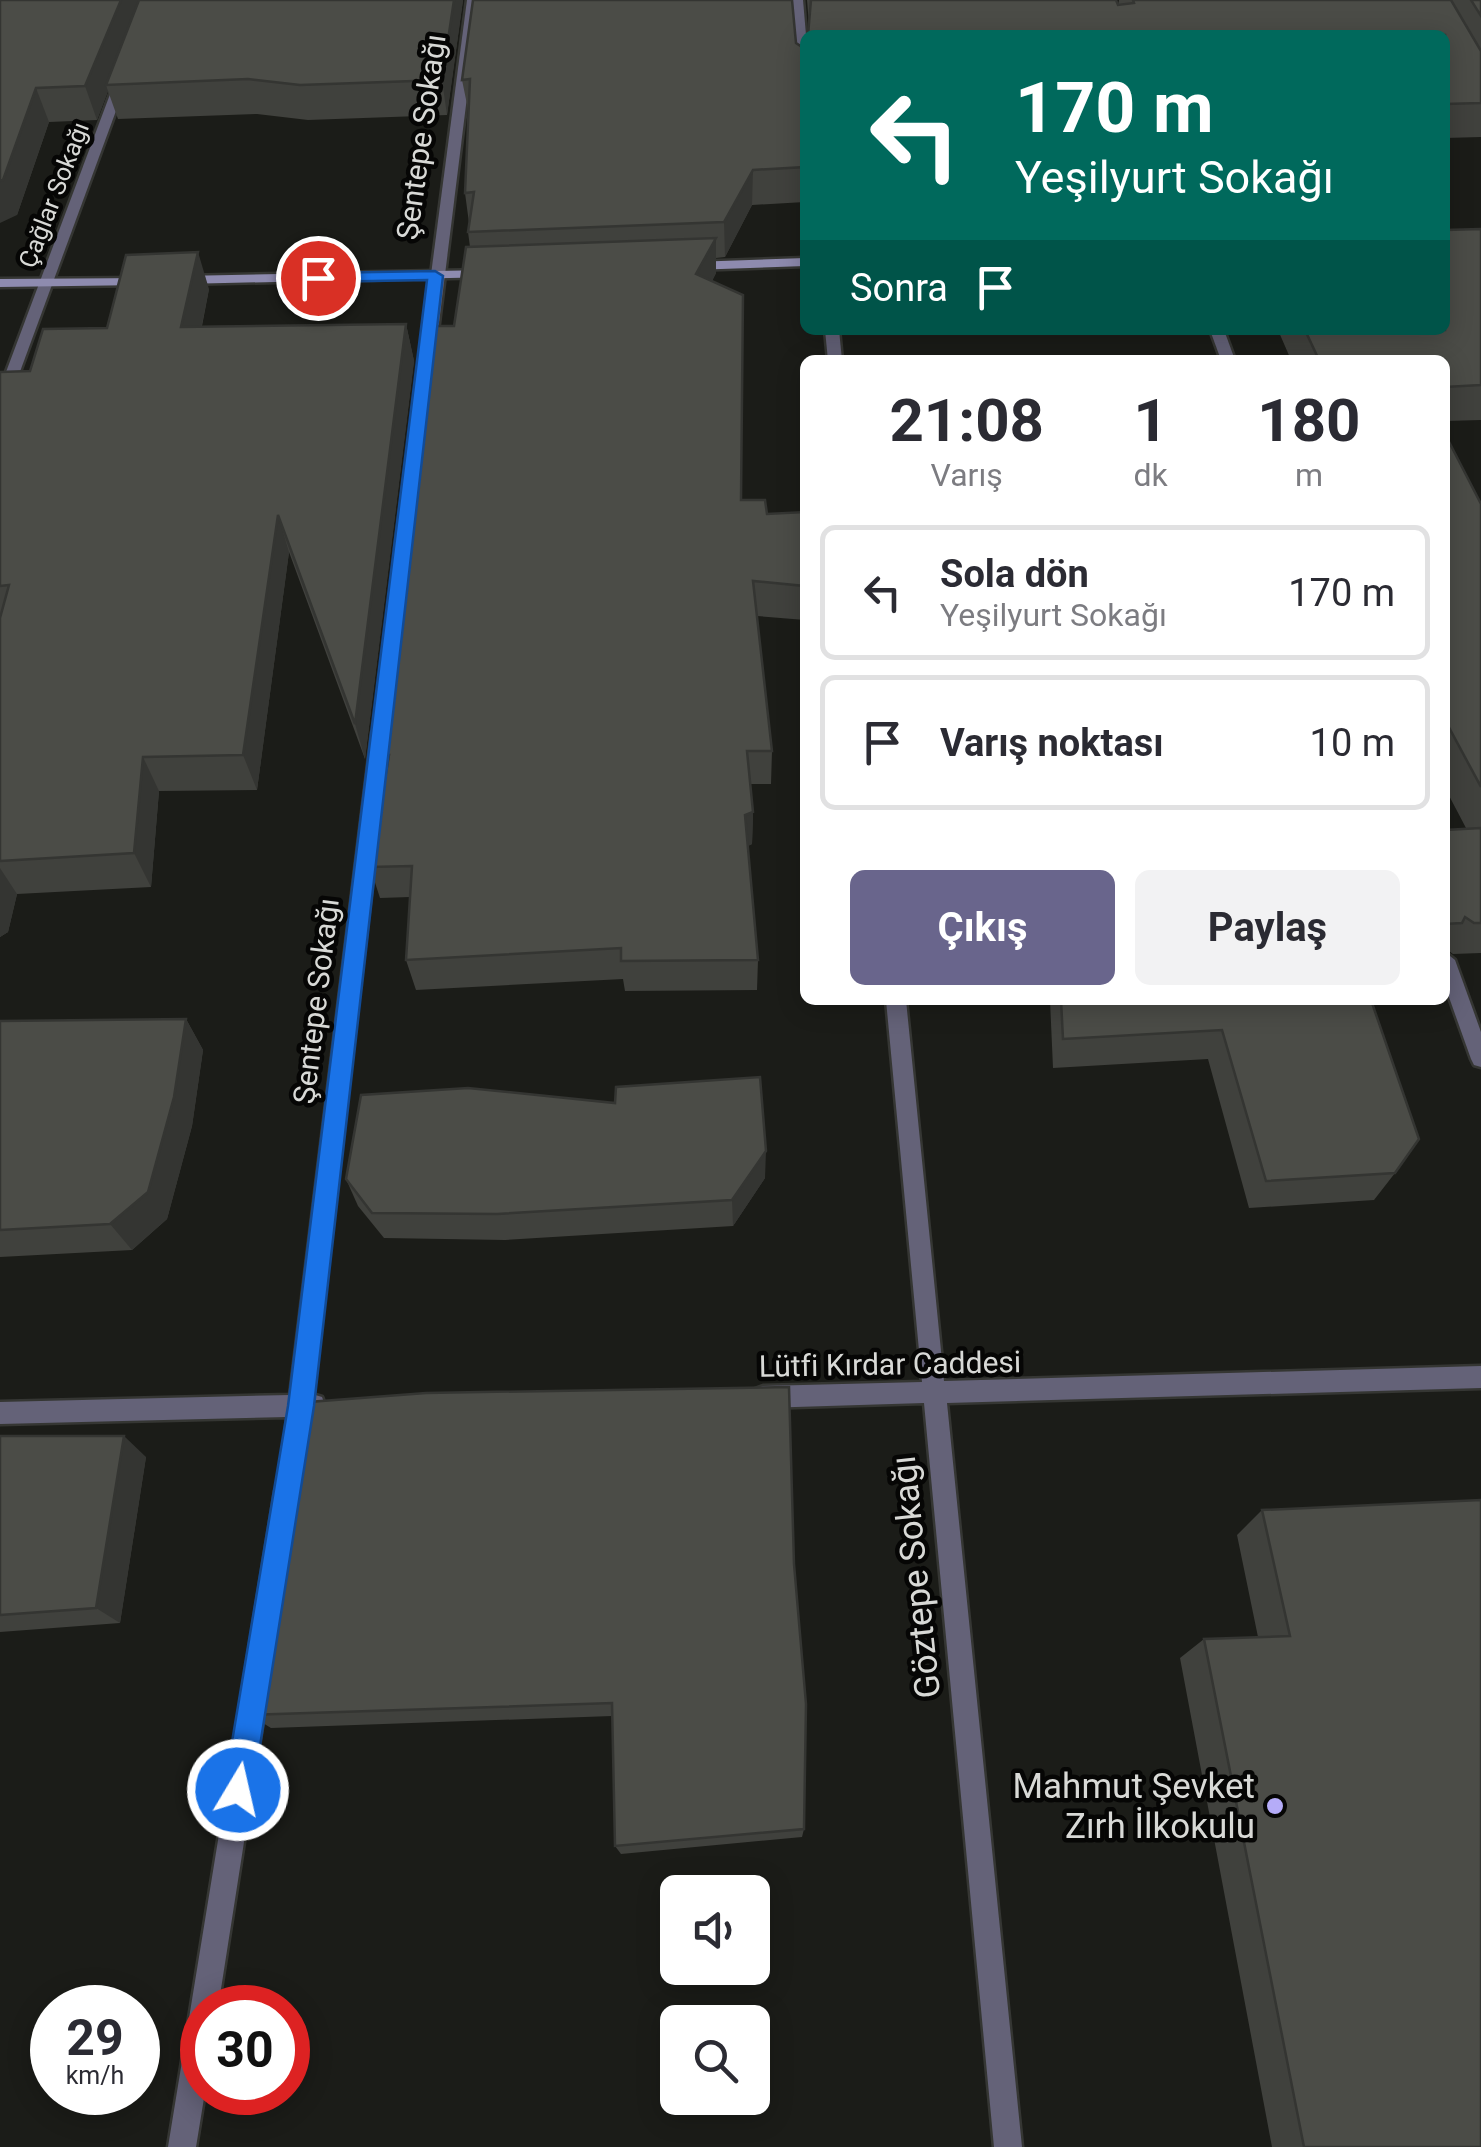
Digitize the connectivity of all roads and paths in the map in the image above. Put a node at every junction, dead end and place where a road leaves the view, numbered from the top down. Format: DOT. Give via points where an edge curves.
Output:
graph roads {
  1 [pos="473,0"];
  2 [pos="796,0"];
  3 [pos="800,34"];
  4 [pos="126,71"];
  5 [pos="800,262"];
  6 [pos="669,267"];
  7 [pos="513,273"];
  8 [pos="435,276"];
  9 [pos="0,283"];
  10 [pos="44,283"];
  11 [pos="0,407"];
  12 [pos="400,573"];
  13 [pos="383,712"];
  14 [pos="1450,974"];
  15 [pos="896,1005"];
  16 [pos="1481,1059"];
  17 [pos="1481,1377"];
  18 [pos="933,1393"];
  19 [pos="736,1397"];
  20 [pos="341,1405"];
  21 [pos="301,1406"];
  22 [pos="0,1414"];
  23 [pos="208,1985"];
  24 [pos="187,2115"];
  25 [pos="182,2147"];
  26 [pos="1008,2147"];
  1 -- 8 [label="street, Şentepe Sokağı"];
  2 -- 3 [label="street"];
  4 -- 10 [label="street, Çağlar Sokağı"];
  5 -- 6 [label="main road"];
  7 -- 8 [label="main road"];
  8 -- 10 [label="main road"];
  8 -- 12 [label="street, Şentepe Sokağı"];
  9 -- 10 [label="main road"];
  10 -- 11 [label="street, Çağlar Sokağı"];
  13 -- 21 [label="street, Şentepe Sokağı"];
  14 -- 16 [label="street"];
  15 -- 18 [label="street, Göztepe Sokağı"];
  17 -- 18 [label="street, Lütfi Kırdar Caddesi"];
  18 -- 19 [label="street, Lütfi Kırdar Caddesi"];
  18 -- 26 [label="street, Göztepe Sokağı"];
  20 -- 21 [label="street"];
  21 -- 22 [label="street"];
  21 -- 23 [label="street, Şentepe Sokağı"];
  24 -- 25 [label="street"];
}
